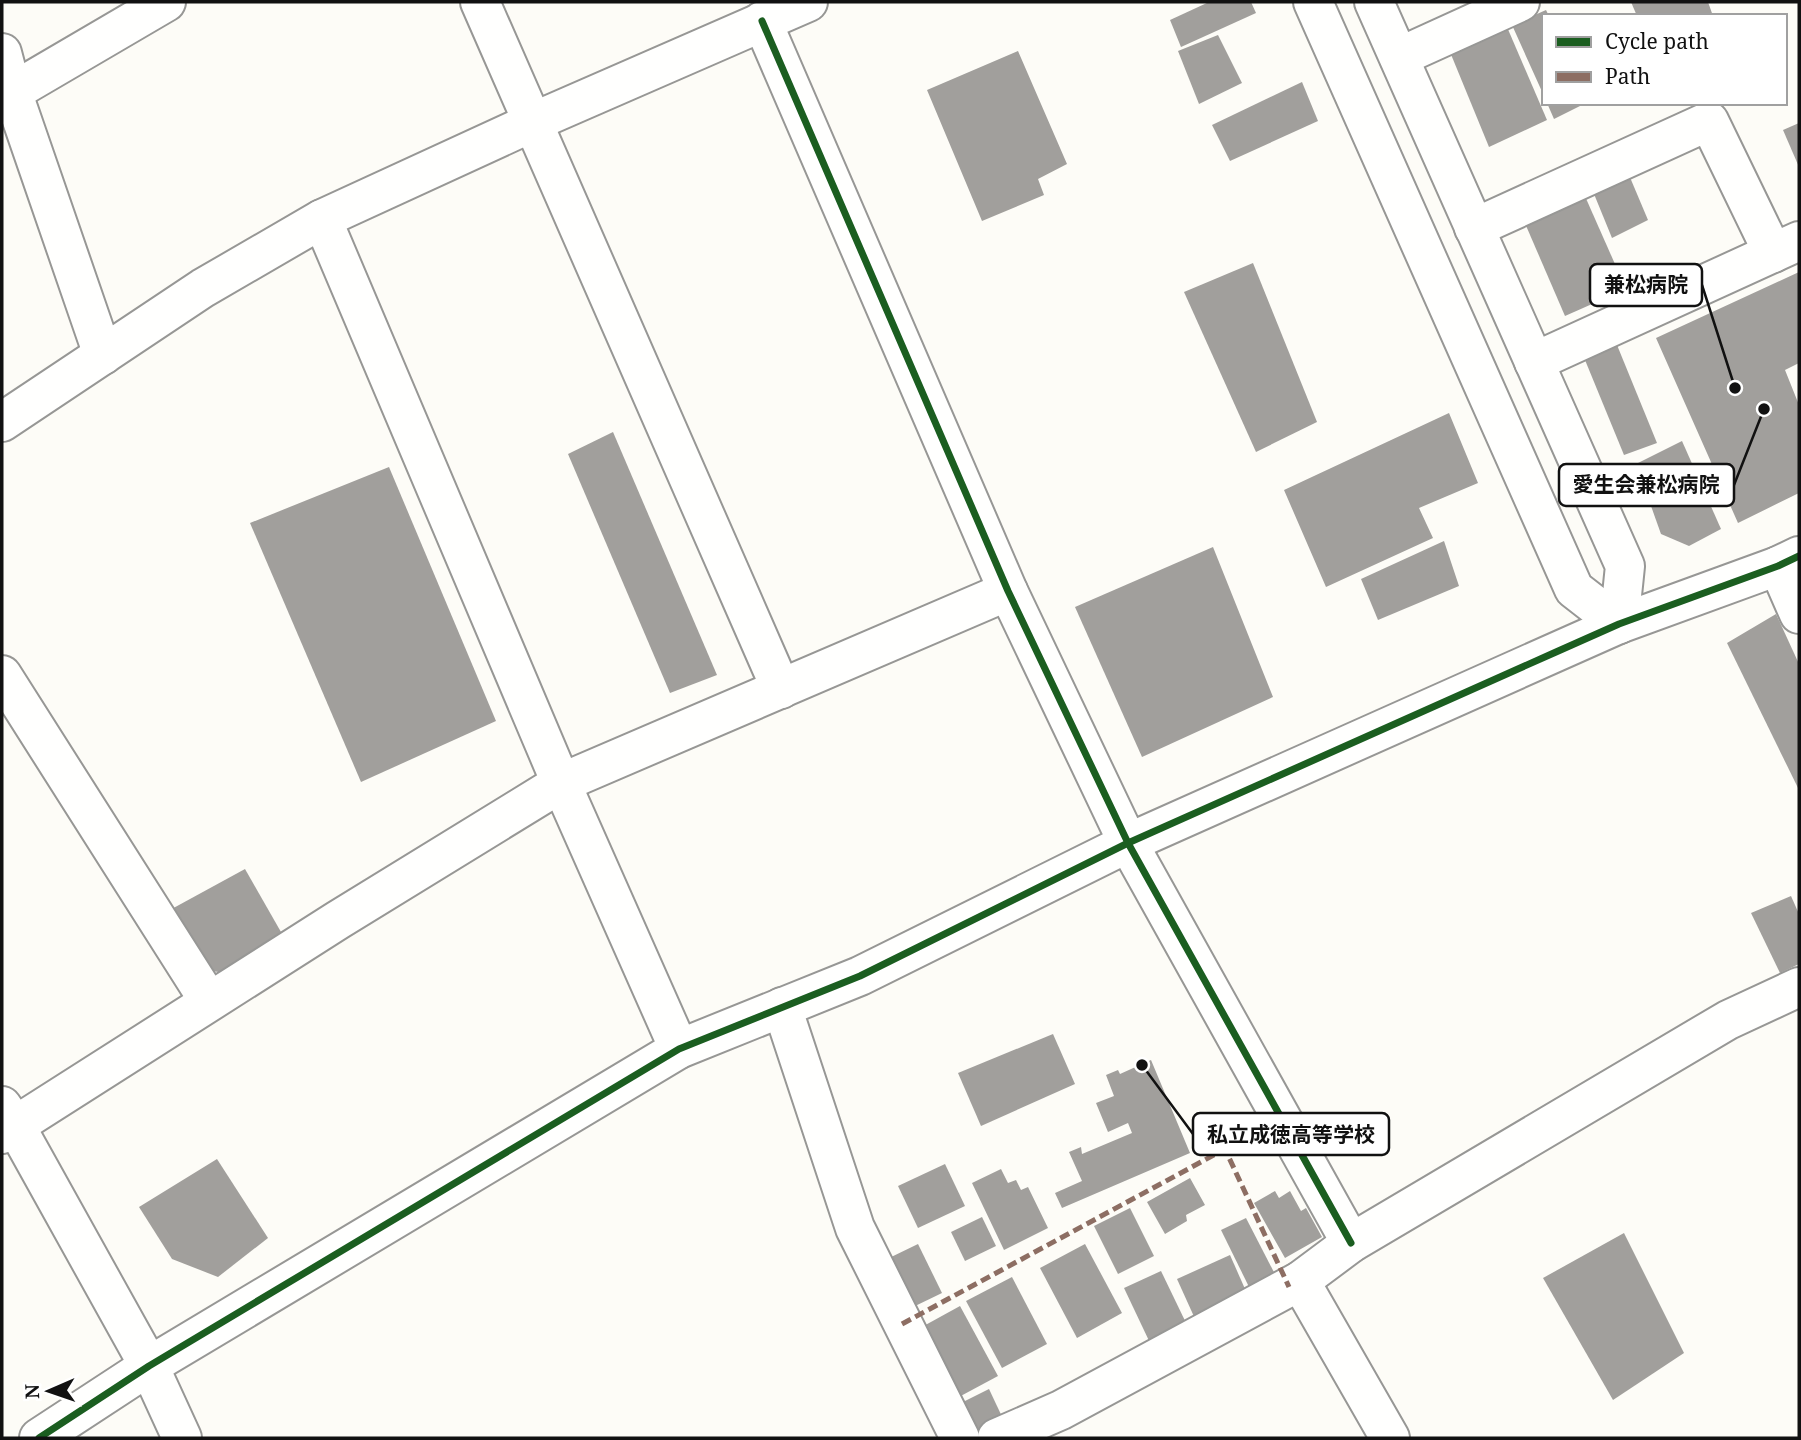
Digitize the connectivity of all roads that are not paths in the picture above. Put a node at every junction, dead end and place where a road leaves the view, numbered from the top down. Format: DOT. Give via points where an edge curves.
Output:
graph roads {
  1 [pos="166,2"];
  2 [pos="480,2"];
  3 [pos="808,2"];
  4 [pos="1313,2"];
  5 [pos="1374,2"];
  6 [pos="1520,2"];
  7 [pos="762,21"];
  8 [pos="2,53"];
  9 [pos="1398,57"];
  10 [pos="7,94"];
  11 [pos="533,122"];
  12 [pos="321,219"];
  13 [pos="1474,228"];
  14 [pos="1786,247"];
  15 [pos="103,355"];
  16 [pos="1534,362"];
  17 [pos="2,422"];
  18 [pos="1788,561"];
  19 [pos="1008,591"];
  20 [pos="1799,614"];
  21 [pos="1619,624"];
  22 [pos="2,675"];
  23 [pos="782,689"];
  24 [pos="561,783"];
  25 [pos="1128,843"];
  26 [pos="1799,987"];
  27 [pos="209,1001"];
  28 [pos="782,1007"];
  29 [pos="679,1049"];
  30 [pos="6,1122"];
  31 [pos="1351,1243"];
  32 [pos="1300,1281"];
  33 [pos="149,1366"];
  34 [pos="1067,1424"];
  35 [pos="39,1438"];
  36 [pos="182,1438"];
  37 [pos="960,1438"];
  38 [pos="997,1438"];
  39 [pos="1390,1438"];
  1 -- 10 [label="street"];
  2 -- 11 [label="street"];
  3 -- 7 [label="street"];
  4 -- 21 [label="street" via="1574,589"];
  5 -- 9 [label="street"];
  6 -- 9 [label="street"];
  7 -- 11 [label="street"];
  7 -- 19 [label="street"];
  8 -- 10 [label="street"];
  9 -- 13 [label="street"];
  10 -- 15 [label="street"];
  11 -- 12 [label="street"];
  11 -- 23 [label="street"];
  12 -- 15 [label="street" via="203,288"];
  12 -- 24 [label="street"];
  13 -- 14 [label="street" via="1709,121"];
  13 -- 16 [label="street"];
  14 -- 16 [label="street"];
  15 -- 17 [label="street"];
  16 -- 21 [label="street" via="1625,566"];
  18 -- 20 [label="street"];
  18 -- 21 [label="street"];
  19 -- 23 [label="street"];
  19 -- 25 [label="street"];
  21 -- 25 [label="street"];
  22 -- 27 [label="street"];
  23 -- 24 [label="street"];
  24 -- 27 [label="street"];
  24 -- 29 [label="street"];
  25 -- 28 [label="street" via="860,976"];
  25 -- 31 [label="street"];
  26 -- 31 [label="street" via="1728,1020"];
  27 -- 30 [label="street"];
  28 -- 29 [label="street"];
  28 -- 37 [label="street" via="855,1228"];
  29 -- 33 [label="street"];
  30 -- 33 [label="street"];
  31 -- 32 [label="street"];
  32 -- 34 [label="street"];
  32 -- 39 [label="street"];
  33 -- 35 [label="street"];
  33 -- 36 [label="street"];
  34 -- 38 [label="street"];
}
